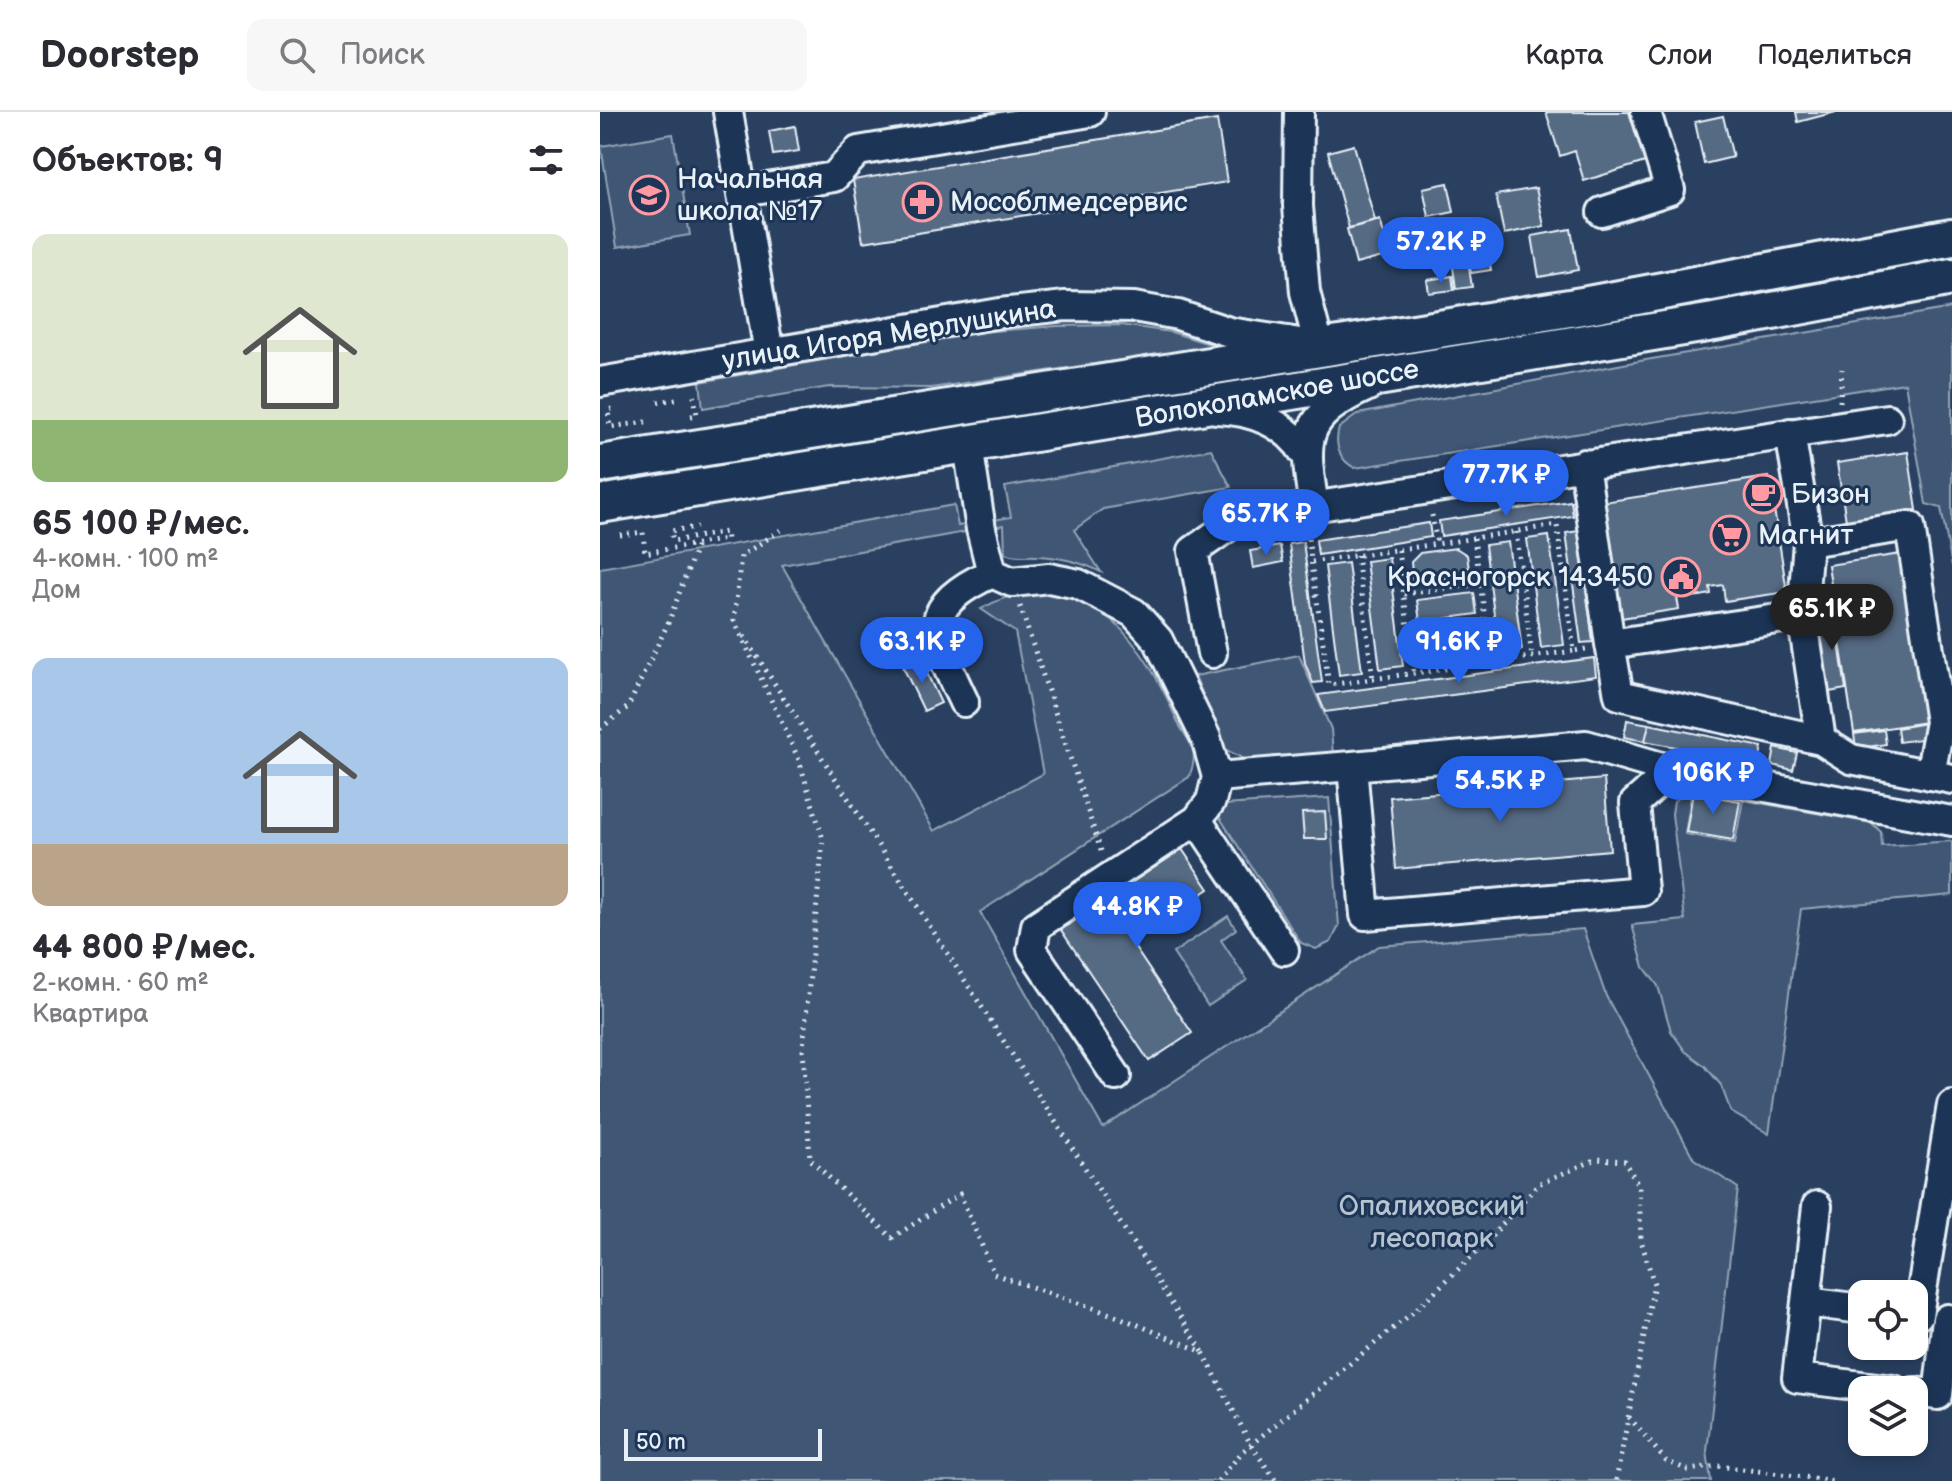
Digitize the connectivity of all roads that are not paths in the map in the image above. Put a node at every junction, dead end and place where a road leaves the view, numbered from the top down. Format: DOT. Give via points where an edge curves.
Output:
graph roads {
  1 [pos="728,112"];
  2 [pos="1090,112"];
  3 [pos="1299,112"];
  4 [pos="1646,112"];
  5 [pos="742,192"];
  6 [pos="1602,212"];
  7 [pos="1952,237"];
  8 [pos="1952,277"];
  9 [pos="1319,346"];
  10 [pos="769,353"];
  11 [pos="1390,375"];
  12 [pos="600,382"];
  13 [pos="1200,408"];
  14 [pos="1887,419"];
  15 [pos="1790,433"];
  16 [pos="968,446"];
  17 [pos="1306,455"];
  18 [pos="600,464"];
  19 [pos="1584,464"];
  20 [pos="1309,507"];
  21 [pos="607,520"];
  22 [pos="1808,542"];
  23 [pos="1002,578"];
  24 [pos="1802,615"];
  25 [pos="1610,645"];
  26 [pos="1212,653"];
  27 [pos="964,702"];
  28 [pos="1821,740"];
  29 [pos="1352,766"];
  30 [pos="1672,770"];
  31 [pos="1217,777"];
  32 [pos="1941,777"];
  33 [pos="1197,820"];
  34 [pos="1952,821"];
  35 [pos="1284,950"];
  36 [pos="1116,1076"];
  37 [pos="1952,1105"];
  38 [pos="1817,1206"];
  39 [pos="1922,1280"];
  40 [pos="1806,1302"];
  41 [pos="1848,1307"];
  42 [pos="1928,1317"];
  43 [pos="1950,1320"];
  44 [pos="1848,1384"];
  45 [pos="1928,1394"];
  1 -- 5 [label="street"];
  2 -- 5 [label="street" via="858,151 834,177"];
  3 -- 9 [label="street" via="1301,249"];
  4 -- 6 [label="street" via="1670,190"];
  5 -- 10 [label="street"];
  7 -- 9 [label="main road, Волоколамское шоссе" via="1603,302"];
  8 -- 11 [label="main road, Волоколамское шоссе"];
  9 -- 10 [label="street, улица Игоря Мерлушкина" via="1229,332 1134,307 1065,306"];
  9 -- 18 [label="main road, Волоколамское шоссе"];
  10 -- 12 [label="street, улица Игоря Мерлушкина"];
  11 -- 13 [label="main road, Волоколамское шоссе"];
  11 -- 17 [label="street" via="1325,410"];
  13 -- 16 [label="main road, Волоколамское шоссе"];
  13 -- 17 [label="street" via="1237,410 1270,421"];
  14 -- 15 [label="street"];
  15 -- 19 [label="street"];
  15 -- 22 [label="street"];
  16 -- 21 [label="main road, Волоколамское шоссе"];
  16 -- 23 [label="street" via="981,529"];
  17 -- 20 [label="street"];
  19 -- 20 [label="street"];
  19 -- 25 [label="street"];
  20 -- 26 [label="street" via="1240,518 1193,551"];
  22 -- 24 [label="street"];
  22 -- 32 [label="street" via="1910,526 1940,722"];
  23 -- 27 [label="street" via="956,592 940,616 936,642"];
  23 -- 31 [label="street" via="1078,584 1134,613 1158,640 1206,738"];
  24 -- 25 [label="street"];
  24 -- 28 [label="street"];
  25 -- 28 [label="street" via="1619,695"];
  28 -- 32 [label="street" via="1851,759"];
  29 -- 30 [label="street" via="1586,745"];
  29 -- 30 [label="street" via="1365,915 1643,891 1635,803"];
  29 -- 31 [label="street"];
  30 -- 34 [label="street"];
  31 -- 33 [label="street" via="1211,801"];
  33 -- 35 [label="street"];
  33 -- 36 [label="street" via="1036,926 1032,950"];
  37 -- 39 [label="street"];
  38 -- 40 [label="street"];
  40 -- 41 [label="street"];
  40 -- 44 [label="street" via="1797,1378"];
  42 -- 43 [label="street"];
  43 -- 45 [label="street" via="1938,1395"];
}
